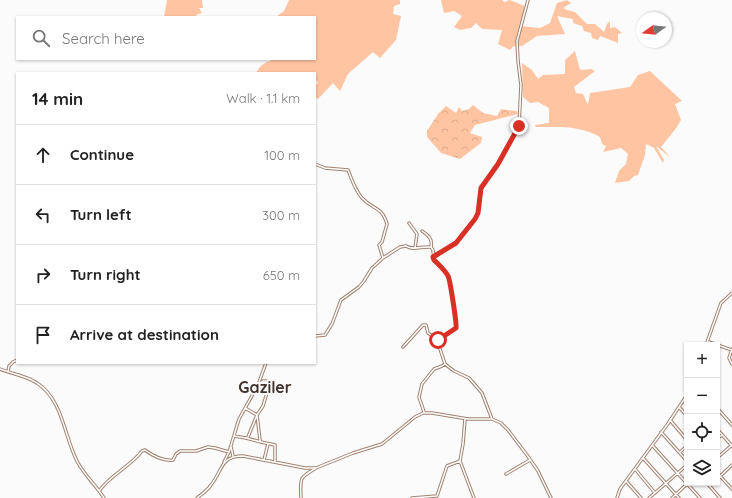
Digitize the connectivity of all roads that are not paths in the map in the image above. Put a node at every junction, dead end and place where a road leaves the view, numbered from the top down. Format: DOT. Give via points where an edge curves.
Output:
graph roads {
  1 [pos="528,0"];
  2 [pos="316,164"];
  3 [pos="409,223"];
  4 [pos="422,231"];
  5 [pos="431,247"];
  6 [pos="415,248"];
  7 [pos="433,257"];
  8 [pos="383,258"];
  9 [pos="732,293"];
  10 [pos="316,336"];
  11 [pos="438,340"];
  12 [pos="708,342"];
  13 [pos="720,346"];
  14 [pos="403,347"];
  15 [pos="732,350"];
  16 [pos="16,360"];
  17 [pos="266,364"];
  18 [pos="445,364"];
  19 [pos="732,364"];
  20 [pos="0,369"];
  21 [pos="8,372"];
  22 [pos="258,385"];
  23 [pos="684,399"];
  24 [pos="679,406"];
  25 [pos="245,408"];
  26 [pos="720,411"];
  27 [pos="424,413"];
  28 [pos="685,414"];
  29 [pos="257,415"];
  30 [pos="465,418"];
  31 [pos="492,419"];
  32 [pos="670,420"];
  33 [pos="732,425"];
  34 [pos="662,432"];
  35 [pos="722,434"];
  36 [pos="234,436"];
  37 [pos="684,436"];
  38 [pos="248,438"];
  39 [pos="261,442"];
  40 [pos="268,444"];
  41 [pos="652,445"];
  42 [pos="732,445"];
  43 [pos="231,447"];
  44 [pos="684,449"];
  45 [pos="229,452"];
  46 [pos="680,452"];
  47 [pos="720,455"];
  48 [pos="233,456"];
  49 [pos="684,457"];
  50 [pos="643,458"];
  51 [pos="264,460"];
  52 [pos="530,460"];
  53 [pos="460,461"];
  54 [pos="275,462"];
  55 [pos="223,463"];
  56 [pos="732,466"];
  57 [pos="684,467"];
  58 [pos="316,468"];
  59 [pos="635,469"];
  60 [pos="677,473"];
  61 [pos="506,474"];
  62 [pos="720,476"];
  63 [pos="684,480"];
  64 [pos="626,481"];
  65 [pos="666,483"];
  66 [pos="686,486"];
  67 [pos="690,486"];
  68 [pos="709,486"];
  69 [pos="732,489"];
  70 [pos="99,490"];
  71 [pos="655,493"];
  72 [pos="676,494"];
  73 [pos="104,498"];
  74 [pos="197,498"];
  75 [pos="301,498"];
  76 [pos="412,498"];
  77 [pos="474,498"];
  78 [pos="550,498"];
  79 [pos="617,498"];
  80 [pos="641,498"];
  81 [pos="649,498"];
  82 [pos="672,498"];
  83 [pos="679,498"];
  84 [pos="700,498"];
  85 [pos="720,498"];
  1 -- 7 [label="street" via="517,41 521,85 519,126 481,188 475,219 456,243"];
  2 -- 8 [label="street" via="348,170 362,197 382,212 388,224 379,245"];
  3 -- 6 [label="street" via="418,234"];
  4 -- 5 [label="street" via="430,236"];
  5 -- 6 [label="street"];
  5 -- 7 [label="street"];
  6 -- 8 [label="street" via="400,247"];
  7 -- 11 [label="street" via="449,277 457,326"];
  8 -- 10 [label="street" via="372,268 359,287 341,300 325,335"];
  9 -- 12 [label="street" via="722,303"];
  11 -- 14 [label="street" via="428,333 426,325 423,325"];
  11 -- 18 [label="street"];
  13 -- 15 [label="street"];
  15 -- 19 [label="street" via="729,358"];
  16 -- 21 [label="street" via="8,366"];
  17 -- 22 [label="street"];
  18 -- 27 [label="street" via="432,371 420,387 419,397"];
  18 -- 31 [label="street" via="469,378 482,392"];
  20 -- 21 [label="street"];
  21 -- 70 [label="street" via="37,382 50,395 77,463"];
  22 -- 25 [label="street"];
  22 -- 29 [label="street" via="266,381 269,388"];
  23 -- 24 [label="street"];
  24 -- 28 [label="street"];
  24 -- 32 [label="street"];
  25 -- 29 [label="street"];
  25 -- 36 [label="street"];
  26 -- 33 [label="street"];
  27 -- 30 [label="street"];
  27 -- 58 [label="street" via="382,444"];
  29 -- 38 [label="street"];
  29 -- 39 [label="street"];
  30 -- 31 [label="street"];
  30 -- 53 [label="street"];
  31 -- 52 [label="street" via="508,430"];
  32 -- 34 [label="street"];
  32 -- 37 [label="street"];
  34 -- 41 [label="street"];
  34 -- 46 [label="street"];
  35 -- 42 [label="street"];
  36 -- 38 [label="street"];
  36 -- 43 [label="street"];
  38 -- 39 [label="street"];
  39 -- 40 [label="street"];
  40 -- 51 [label="street"];
  40 -- 54 [label="street" via="275,445"];
  41 -- 50 [label="street"];
  41 -- 60 [label="street"];
  42 -- 47 [label="street"];
  43 -- 45 [label="street"];
  43 -- 48 [label="street"];
  44 -- 46 [label="street"];
  45 -- 55 [label="street"];
  45 -- 70 [label="street" via="208,447 196,451 180,451 173,460 168,460 153,456 145,450 106,480"];
  46 -- 49 [label="street"];
  48 -- 51 [label="street"];
  48 -- 55 [label="street"];
  50 -- 59 [label="street"];
  50 -- 65 [label="street"];
  51 -- 54 [label="street"];
  52 -- 61 [label="street"];
  52 -- 78 [label="street"];
  53 -- 76 [label="street" via="446,466 437,496"];
  53 -- 77 [label="street"];
  54 -- 58 [label="street"];
  55 -- 74 [label="street" via="211,485"];
  56 -- 62 [label="street"];
  57 -- 60 [label="street"];
  58 -- 75 [label="street" via="302,476"];
  59 -- 64 [label="street"];
  59 -- 71 [label="street"];
  60 -- 63 [label="street"];
  60 -- 65 [label="street"];
  62 -- 69 [label="street"];
  64 -- 79 [label="street"];
  64 -- 80 [label="street"];
  65 -- 71 [label="street"];
  65 -- 72 [label="street"];
  66 -- 72 [label="street"];
  67 -- 84 [label="street"];
  68 -- 85 [label="street"];
  70 -- 73 [label="street"];
  71 -- 81 [label="street"];
  72 -- 82 [label="street"];
  72 -- 83 [label="street"];
}
